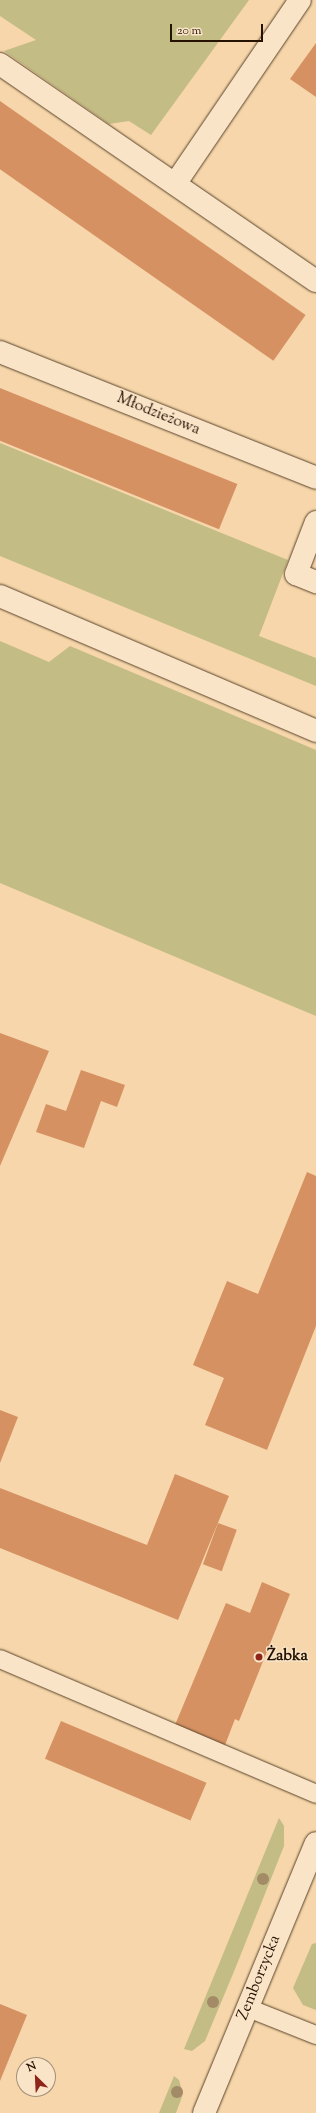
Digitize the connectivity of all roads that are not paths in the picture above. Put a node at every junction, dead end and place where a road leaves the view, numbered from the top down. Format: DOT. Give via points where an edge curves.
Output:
graph roads {
  1 [pos="300,0"];
  2 [pos="0,64"];
  3 [pos="175,184"];
  4 [pos="316,281"];
  5 [pos="0,352"];
  6 [pos="316,478"];
  7 [pos="316,522"];
  8 [pos="316,582"];
  9 [pos="0,596"];
  10 [pos="316,730"];
  11 [pos="0,1660"];
  12 [pos="316,1794"];
  13 [pos="316,1843"];
  14 [pos="248,2008"];
  15 [pos="316,2035"];
  16 [pos="204,2113"];
  1 -- 3 [label="street"];
  2 -- 3 [label="street"];
  3 -- 4 [label="street"];
  5 -- 6 [label="street, Młodzieżowa"];
  7 -- 8 [label="street" via="296,574"];
  9 -- 10 [label="street"];
  11 -- 12 [label="lane"];
  13 -- 14 [label="street, Zemborzycka"];
  14 -- 15 [label="lane"];
  14 -- 16 [label="street, Zemborzycka"];
}
